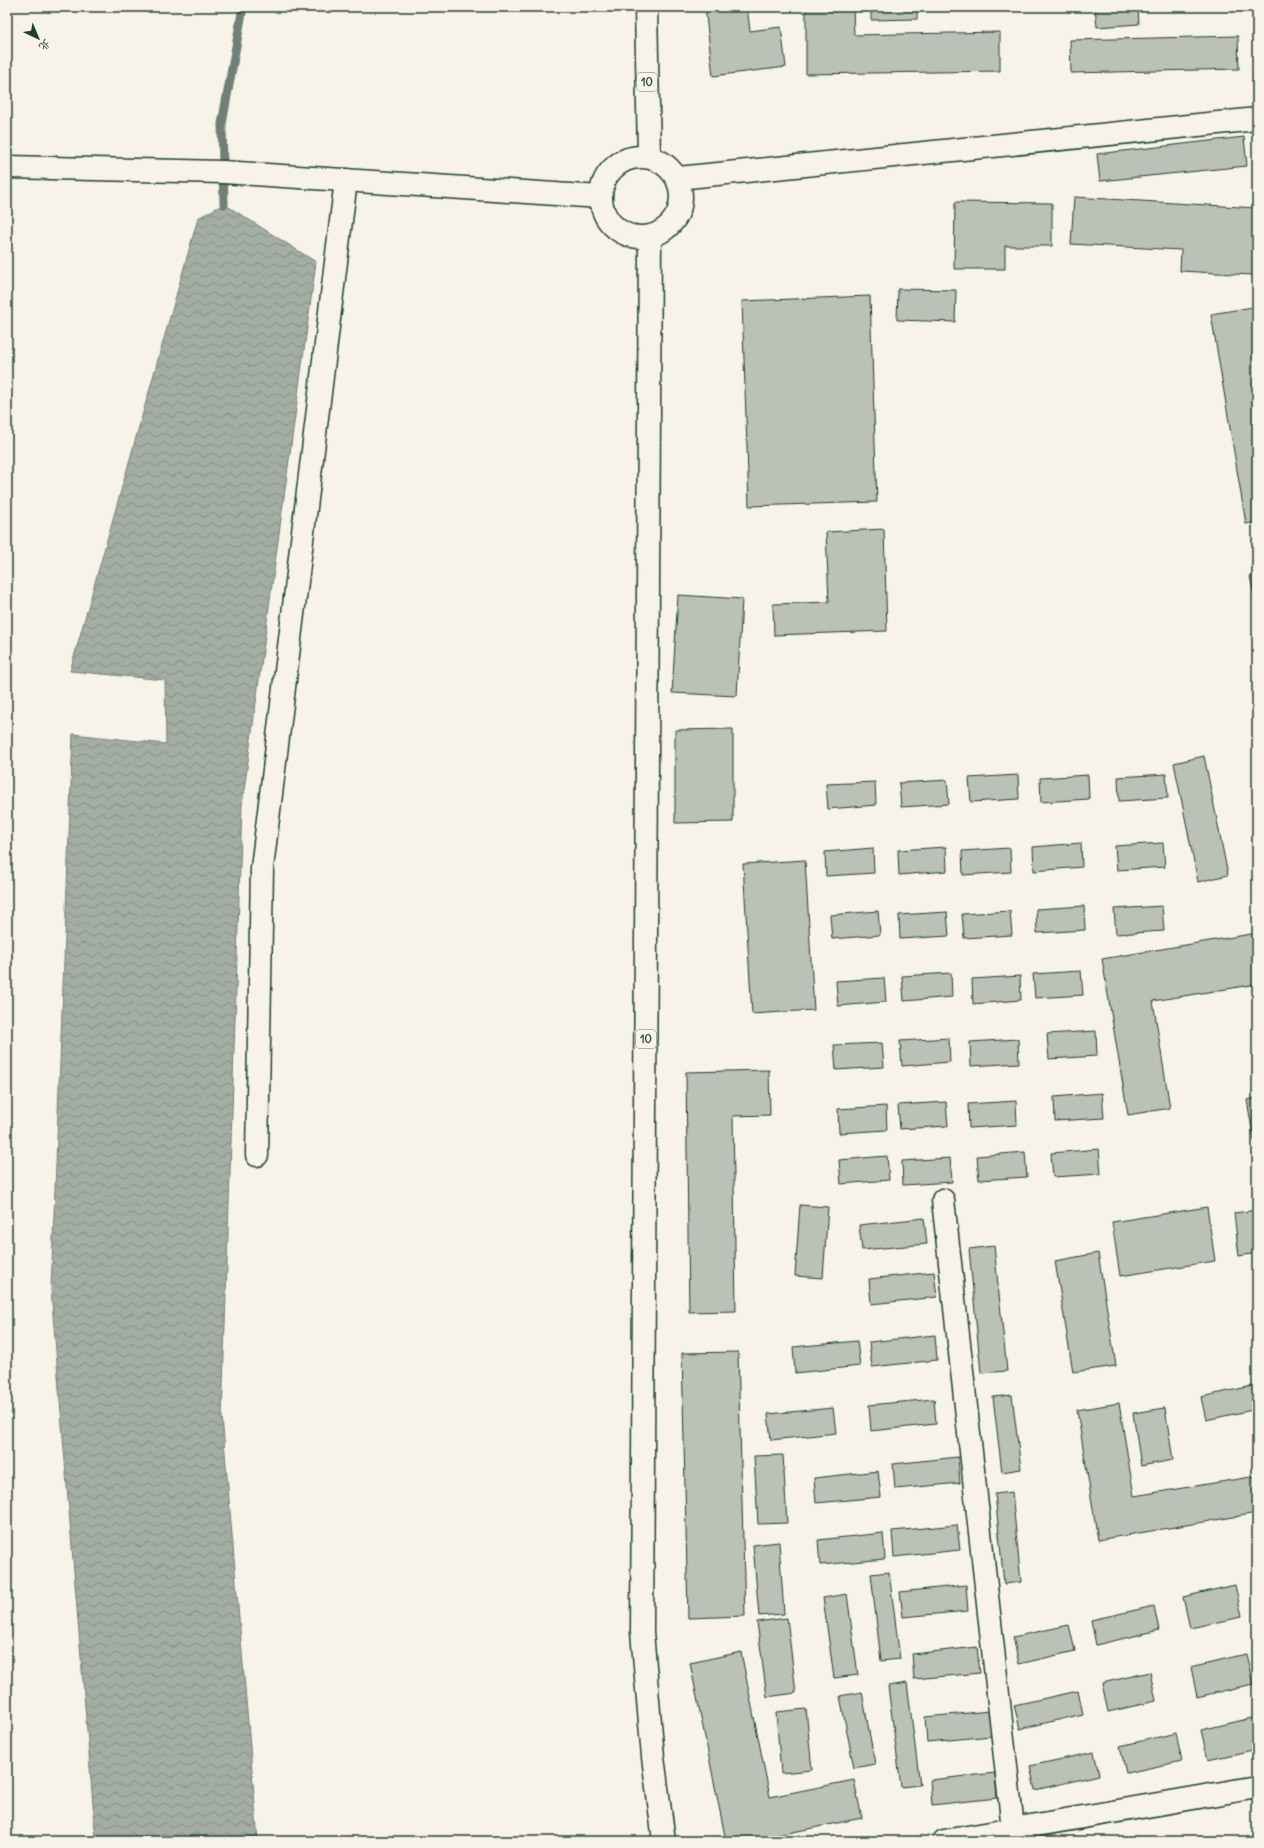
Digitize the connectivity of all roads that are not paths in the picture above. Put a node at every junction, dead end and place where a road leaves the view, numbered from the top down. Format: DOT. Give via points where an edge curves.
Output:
graph roads {
  1 [pos="646,7"];
  2 [pos="1257,119"];
  3 [pos="649,156"];
  4 [pos="7,167"];
  5 [pos="678,178"];
  6 [pos="346,180"];
  7 [pos="600,198"];
  8 [pos="650,237"];
  9 [pos="256,1155"];
  10 [pos="943,1200"];
  11 [pos="1257,1787"];
  12 [pos="1013,1829"];
  13 [pos="664,1841"];
  14 [pos="944,1841"];
  1 -- 3 [label="street, 10"];
  2 -- 5 [label="street"];
  3 -- 5 [label="street" via="666,164"];
  3 -- 7 [label="street" via="631,157 615,165 604,180"];
  4 -- 6 [label="street" via="203,171"];
  5 -- 8 [label="street" via="682,196 678,214 667,228"];
  6 -- 7 [label="street"];
  6 -- 9 [label="street" via="262,868"];
  7 -- 8 [label="street" via="604,215 616,229 632,236"];
  8 -- 13 [label="street, 10" via="642,1632 653,1757"];
  10 -- 12 [label="street"];
  11 -- 12 [label="street"];
  12 -- 14 [label="street"];
}
